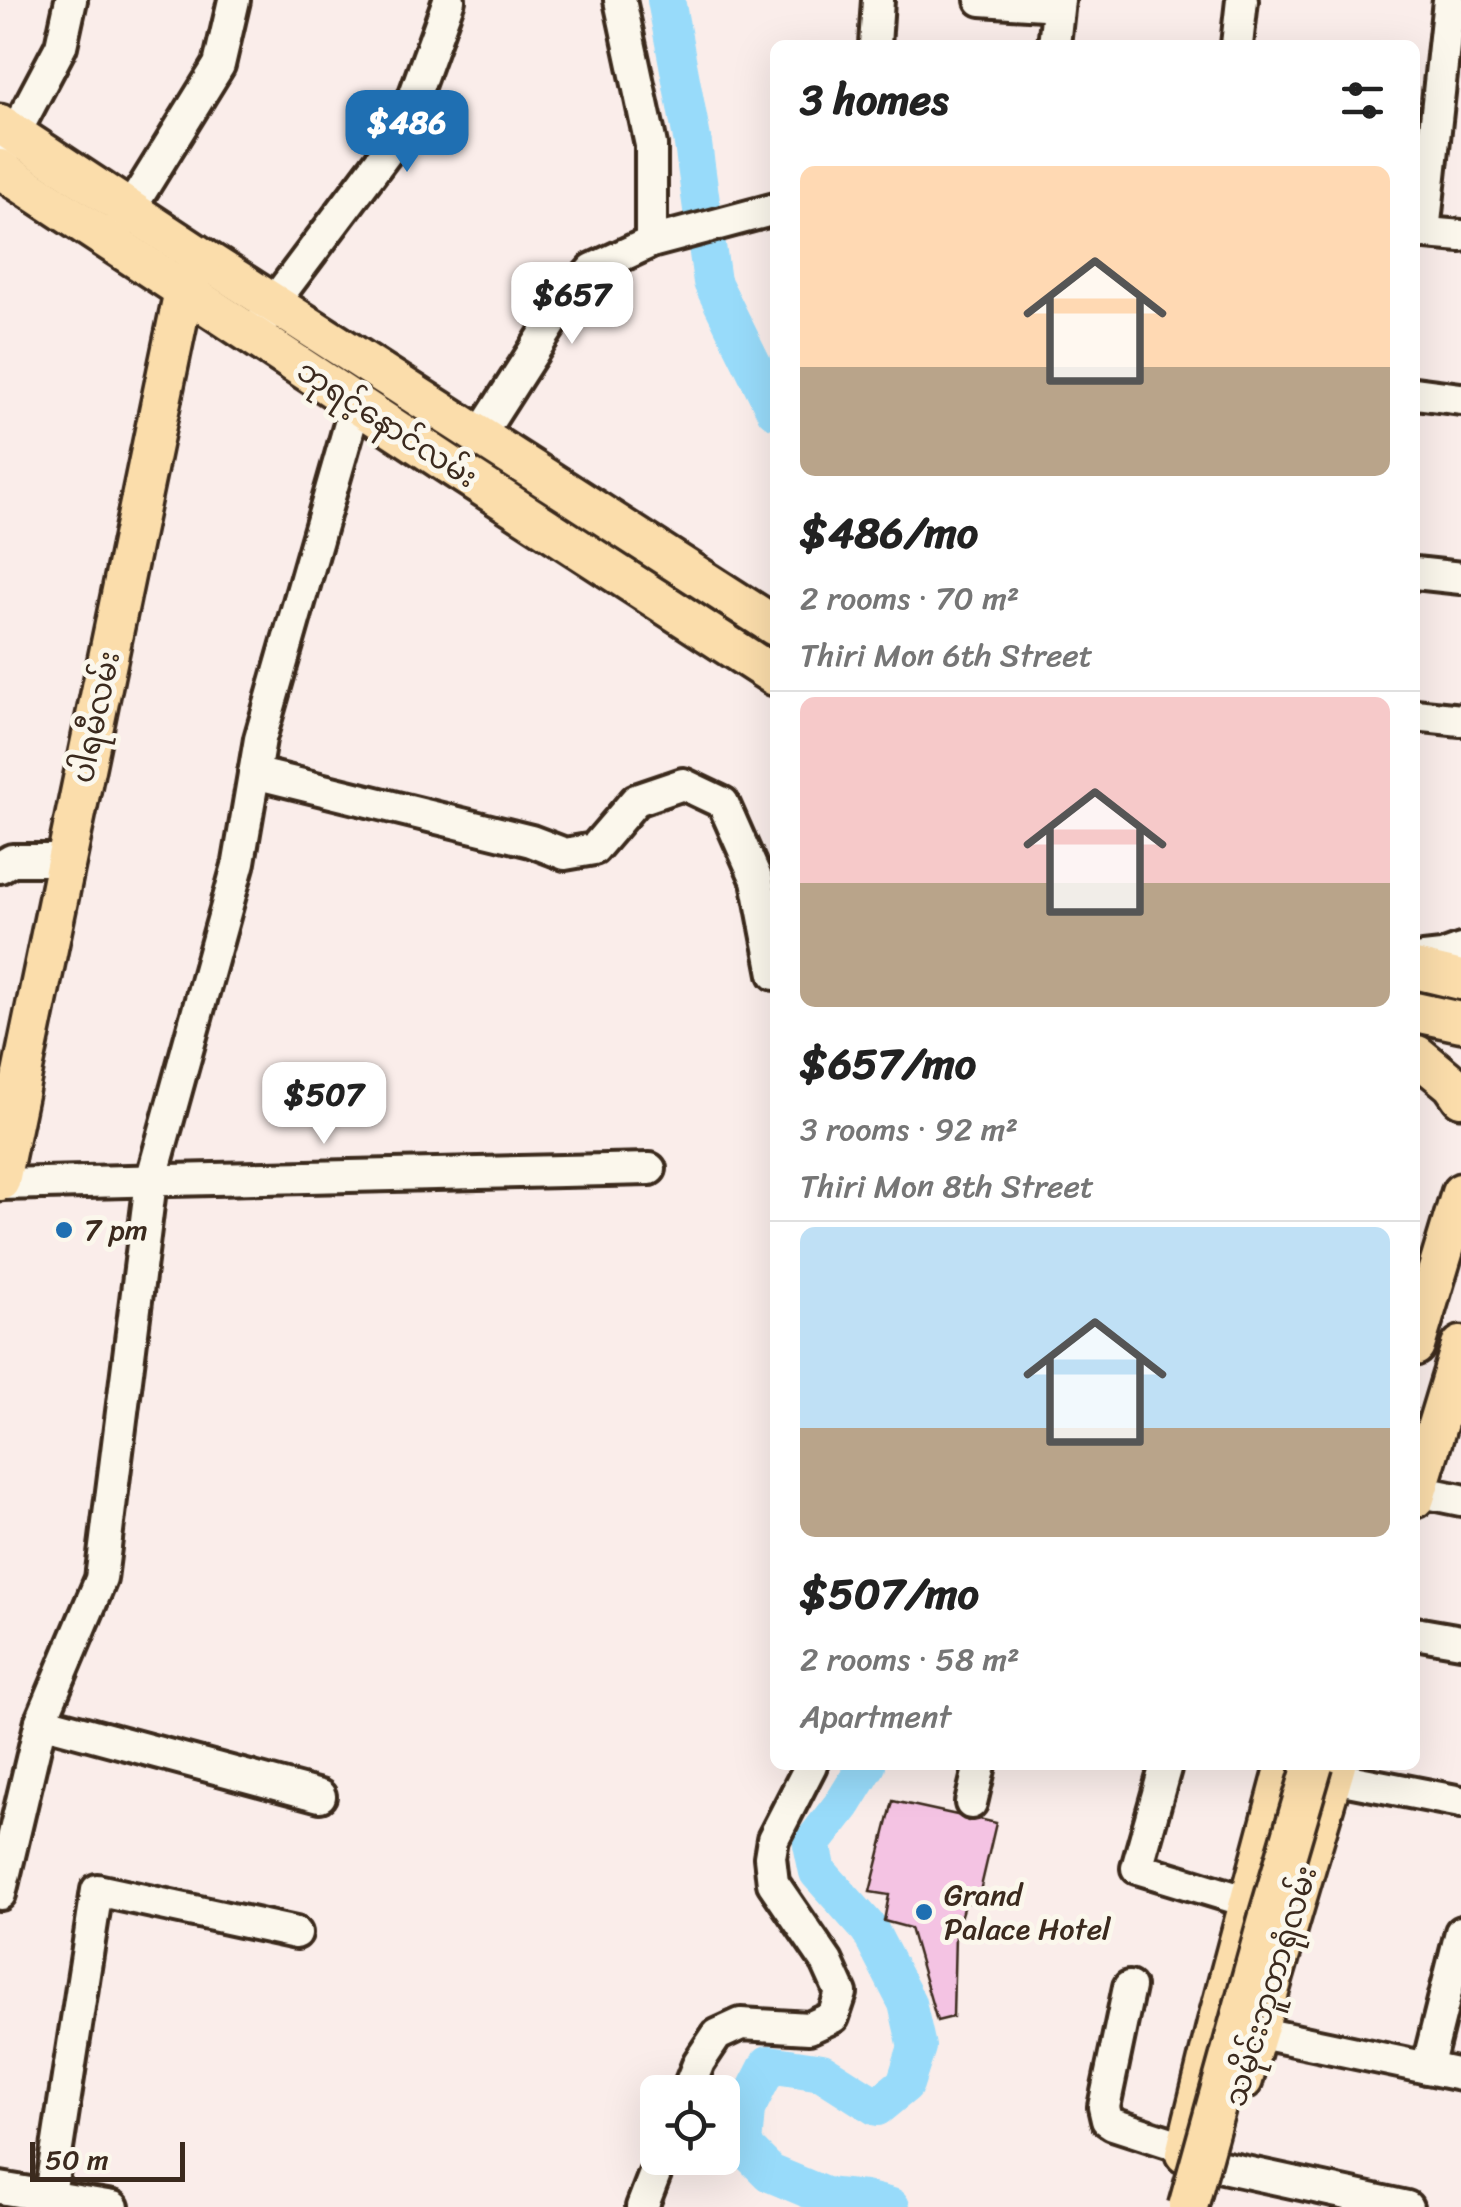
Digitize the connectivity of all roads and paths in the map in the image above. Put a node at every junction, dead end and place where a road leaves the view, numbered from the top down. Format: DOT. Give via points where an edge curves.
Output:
graph roads {
  1 [pos="72,0"];
  2 [pos="234,0"];
  3 [pos="449,0"];
  4 [pos="620,0"];
  5 [pos="878,0"];
  6 [pos="981,0"];
  7 [pos="1242,0"];
  8 [pos="1448,0"];
  9 [pos="1059,2"];
  10 [pos="875,40"];
  11 [pos="1055,40"];
  12 [pos="1238,40"];
  13 [pos="1438,112"];
  14 [pos="4,147"];
  15 [pos="130,209"];
  16 [pos="760,213"];
  17 [pos="1420,232"];
  18 [pos="1461,236"];
  19 [pos="110,242"];
  20 [pos="651,242"];
  21 [pos="193,274"];
  22 [pos="274,302"];
  23 [pos="253,336"];
  24 [pos="362,359"];
  25 [pos="1420,395"];
  26 [pos="348,398"];
  27 [pos="1461,399"];
  28 [pos="480,434"];
  29 [pos="1420,574"];
  30 [pos="1461,578"];
  31 [pos="770,623"];
  32 [pos="764,669"];
  33 [pos="1420,715"];
  34 [pos="1461,720"];
  35 [pos="254,773"];
  36 [pos="66,860"];
  37 [pos="0,867"];
  38 [pos="770,948"];
  39 [pos="1420,1013"];
  40 [pos="1461,1022"];
  41 [pos="1420,1055"];
  42 [pos="1420,1057"];
  43 [pos="1461,1064"];
  44 [pos="1461,1097"];
  45 [pos="650,1169"];
  46 [pos="151,1181"];
  47 [pos="0,1183"];
  48 [pos="1461,1193"];
  49 [pos="1461,1273"];
  50 [pos="1422,1304"];
  51 [pos="1460,1354"];
  52 [pos="1420,1408"];
  53 [pos="1420,1475"];
  54 [pos="1420,1485"];
  55 [pos="1461,1500"];
  56 [pos="1420,1633"];
  57 [pos="1461,1641"];
  58 [pos="41,1721"];
  59 [pos="808,1770"];
  60 [pos="979,1770"];
  61 [pos="1165,1770"];
  62 [pos="1304,1770"];
  63 [pos="1305,1770"];
  64 [pos="1305,1770"];
  65 [pos="1314,1770"];
  66 [pos="320,1796"];
  67 [pos="1461,1802"];
  68 [pos="971,1803"];
  69 [pos="0,1894"];
  70 [pos="1249,1902"];
  71 [pos="1461,1932"];
  72 [pos="296,1933"];
  73 [pos="1129,1986"];
  74 [pos="1256,2032"];
  75 [pos="1427,2068"];
  76 [pos="694,2075"];
  77 [pos="1461,2075"];
  78 [pos="1202,2157"];
  79 [pos="654,2175"];
  80 [pos="0,2188"];
  81 [pos="49,2202"];
  82 [pos="113,2207"];
  83 [pos="642,2207"];
  84 [pos="1170,2207"];
  85 [pos="1188,2207"];
  86 [pos="1206,2207"];
  87 [pos="1407,2207"];
  1 -- 14 [label="street" via="62,46"];
  2 -- 15 [label="street" via="219,65"];
  3 -- 22 [label="street" via="401,133"];
  4 -- 20 [label="street" via="652,145"];
  5 -- 10 [label="street"];
  6 -- 9 [label="street"];
  7 -- 12 [label="street"];
  8 -- 13 [label="street"];
  9 -- 11 [label="street"];
  13 -- 17 [label="street"];
  14 -- 15 [label="main road, ဘုရင့်နောင်လမ်း"];
  14 -- 19 [label="main road, ဘုရင့်နောင်လမ်း"];
  15 -- 19 [label="street"];
  15 -- 21 [label="main road, ဘုရင့်နောင်လမ်း"];
  16 -- 20 [label="street"];
  17 -- 18 [label="street"];
  19 -- 21 [label="main road, ဘုရင့်နောင်လမ်း"];
  20 -- 28 [label="street" via="594,268 569,296"];
  21 -- 22 [label="main road, ဘုရင့်နောင်လမ်း"];
  21 -- 23 [label="main road, ဘုရင့်နောင်လမ်း"];
  21 -- 36 [label="main road, ပါရမီလမ်း"];
  22 -- 23 [label="street"];
  22 -- 24 [label="main road, ဘုရင့်နောင်လမ်း"];
  23 -- 26 [label="main road, ဘုရင့်နောင်လမ်း"];
  24 -- 26 [label="main road"];
  24 -- 28 [label="main road, ဘုရင့်နောင်လမ်း"];
  25 -- 27 [label="street"];
  26 -- 32 [label="main road, ဘုရင့်နောင်လမ်း"];
  26 -- 35 [label="street"];
  28 -- 31 [label="main road, ဘုရင့်နောင်လမ်း"];
  29 -- 30 [label="street"];
  33 -- 34 [label="street"];
  35 -- 38 [label="street" via="565,854 594,849 636,800 683,784 722,803 757,880"];
  35 -- 46 [label="street" via="239,862"];
  36 -- 37 [label="street" via="12,860"];
  36 -- 47 [label="main road, ပါရမီလမ်း"];
  39 -- 40 [label="main road"];
  41 -- 43 [label="main road"];
  42 -- 44 [label="main road"];
  45 -- 46 [label="street"];
  46 -- 47 [label="street"];
  46 -- 58 [label="street" via="101,1579"];
  48 -- 50 [label="main road"];
  49 -- 52 [label="main road"];
  51 -- 53 [label="main road"];
  54 -- 55 [label="street"];
  56 -- 57 [label="street"];
  58 -- 66 [label="street"];
  58 -- 69 [label="street"];
  59 -- 76 [label="street" via="770,1857 773,1882 840,1993 833,2017 809,2028 741,2024 717,2035"];
  60 -- 68 [label="street"];
  61 -- 70 [label="street" via="1137,1868"];
  62 -- 70 [label="main road, သမိုင်းဘူတာရုံလမ်း"];
  63 -- 74 [label="main road, သမိုင်းဘူတာရုံလမ်း"];
  64 -- 85 [label="main road, bridge"];
  65 -- 67 [label="street"];
  70 -- 78 [label="main road, သမိုင်းဘူတာရုံလမ်း" via="1216,2023"];
  71 -- 75 [label="street"];
  72 -- 81 [label="street" via="97,1890"];
  73 -- 78 [label="street" via="1104,2107 1107,2120"];
  74 -- 75 [label="street"];
  74 -- 78 [label="main road, သမိုင်းဘူတာရုံလမ်း"];
  75 -- 77 [label="street"];
  78 -- 84 [label="main road, သမိုင်းဘူတာရုံလမ်း"];
  78 -- 86 [label="main road, သမိုင်းဘူတာရုံလမ်း"];
  78 -- 87 [label="street"];
  79 -- 83 [label="street"];
  80 -- 81 [label="street"];
  81 -- 82 [label="street"];
}
